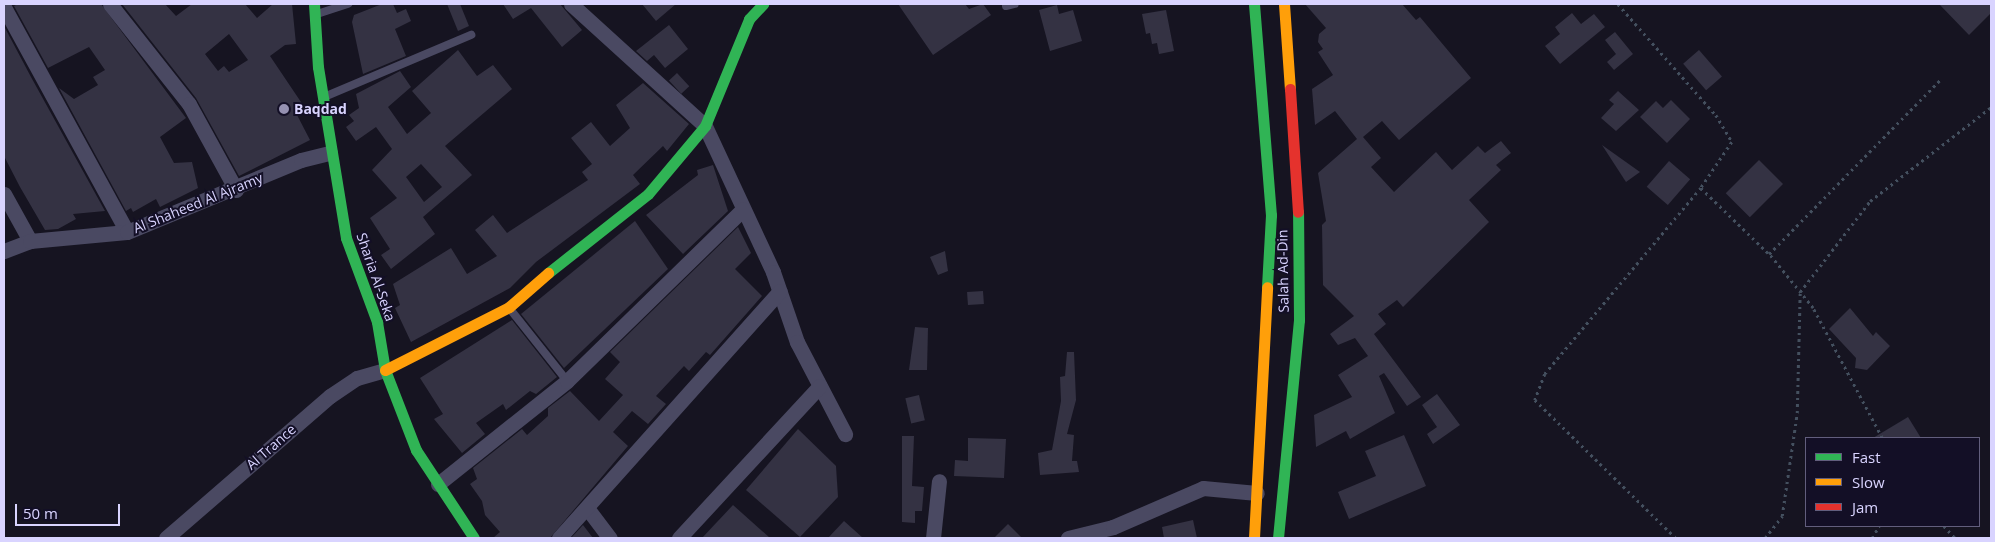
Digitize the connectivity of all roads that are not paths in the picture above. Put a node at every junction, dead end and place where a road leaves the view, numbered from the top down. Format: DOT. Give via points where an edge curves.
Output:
graph roads {
  1 [pos="110,4"];
  2 [pos="348,4"];
  3 [pos="571,4"];
  4 [pos="763,4"];
  5 [pos="1015,4"];
  6 [pos="1254,4"];
  7 [pos="1284,4"];
  8 [pos="4,6"];
  9 [pos="1006,6"];
  10 [pos="315,9"];
  11 [pos="471,35"];
  12 [pos="322,98"];
  13 [pos="705,126"];
  14 [pos="330,153"];
  15 [pos="236,190"];
  16 [pos="4,194"];
  17 [pos="744,210"];
  18 [pos="127,232"];
  19 [pos="30,241"];
  20 [pos="4,251"];
  21 [pos="780,291"];
  22 [pos="509,307"];
  23 [pos="385,370"];
  24 [pos="567,381"];
  25 [pos="820,386"];
  26 [pos="844,434"];
  27 [pos="939,481"];
  28 [pos="438,484"];
  29 [pos="1257,493"];
  30 [pos="588,508"];
  31 [pos="1112,533"];
  32 [pos="166,538"];
  33 [pos="474,538"];
  34 [pos="559,538"];
  35 [pos="610,538"];
  36 [pos="679,538"];
  37 [pos="933,538"];
  38 [pos="1068,538"];
  39 [pos="1254,538"];
  40 [pos="1278,538"];
  1 -- 15 [label="street" via="189,104"];
  2 -- 10 [label="lane"];
  3 -- 13 [label="street"];
  4 -- 13 [label="main road" via="749,19"];
  5 -- 9 [label="lane"];
  6 -- 29 [label="main road, Salah Ad-Din" via="1271,215"];
  7 -- 40 [label="main road, Salah Ad-Din" via="1298,203 1299,320"];
  8 -- 18 [label="street"];
  10 -- 12 [label="main road, Sharia Al-Seka"];
  11 -- 12 [label="lane"];
  12 -- 14 [label="main road, Sharia Al-Seka"];
  13 -- 17 [label="street"];
  13 -- 22 [label="main road" via="648,194 611,218"];
  14 -- 15 [label="street, Al Shaheed Al Ajramy" via="302,160"];
  14 -- 23 [label="main road, Sharia Al-Seka" via="346,238 377,322"];
  15 -- 18 [label="street, Al Shaheed Al Ajramy"];
  16 -- 19 [label="street"];
  17 -- 21 [label="street"];
  17 -- 24 [label="street"];
  18 -- 19 [label="street, Al Shaheed Al Ajramy"];
  19 -- 20 [label="street, Al Shaheed Al Ajramy"];
  21 -- 25 [label="street" via="797,342"];
  21 -- 30 [label="street"];
  22 -- 23 [label="main road"];
  22 -- 24 [label="lane"];
  23 -- 28 [label="main road, Sharia Al-Seka" via="416,450"];
  23 -- 32 [label="street, Al Trance" via="358,378 330,396"];
  24 -- 28 [label="street"];
  25 -- 26 [label="street"];
  25 -- 36 [label="street"];
  27 -- 37 [label="street"];
  28 -- 33 [label="main road, Sharia Al-Seka"];
  29 -- 31 [label="street" via="1203,488"];
  29 -- 39 [label="main road, Salah Ad-Din"];
  30 -- 34 [label="street"];
  30 -- 35 [label="street"];
  31 -- 38 [label="street"];
}
